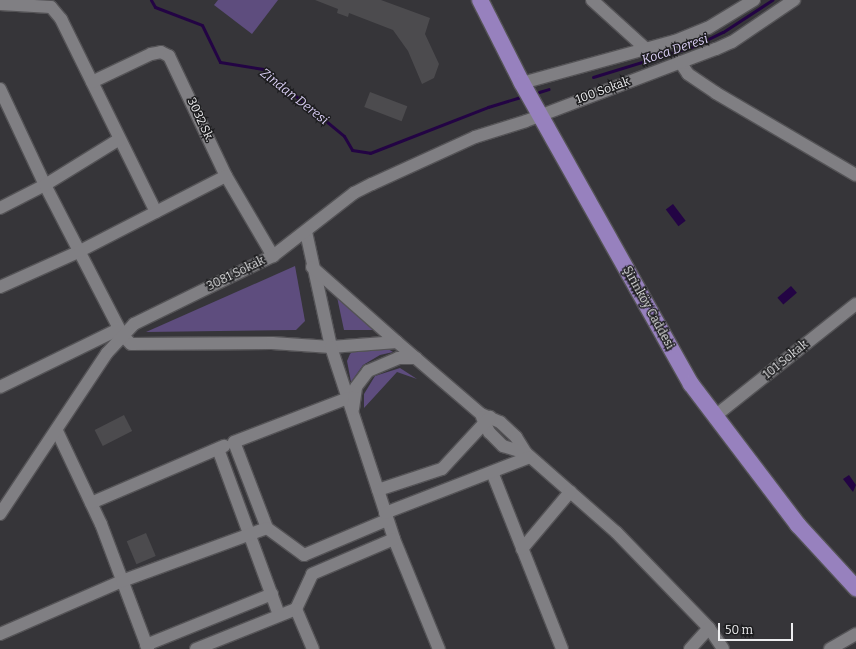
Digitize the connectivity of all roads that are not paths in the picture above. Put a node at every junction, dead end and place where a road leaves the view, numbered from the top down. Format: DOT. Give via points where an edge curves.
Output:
graph roads {
  1 [pos="480,0"];
  2 [pos="592,0"];
  3 [pos="754,0"];
  4 [pos="794,0"];
  5 [pos="0,4"];
  6 [pos="646,49"];
  7 [pos="680,62"];
  8 [pos="92,82"];
  9 [pos="522,83"];
  10 [pos="0,89"];
  11 [pos="4,110"];
  12 [pos="540,115"];
  13 [pos="118,140"];
  14 [pos="856,175"];
  15 [pos="226,176"];
  16 [pos="45,185"];
  17 [pos="0,208"];
  18 [pos="156,212"];
  19 [pos="306,232"];
  20 [pos="80,252"];
  21 [pos="273,256"];
  22 [pos="312,267"];
  23 [pos="0,287"];
  24 [pos="856,304"];
  25 [pos="121,332"];
  26 [pos="397,342"];
  27 [pos="331,347"];
  28 [pos="416,358"];
  29 [pos="0,387"];
  30 [pos="348,398"];
  31 [pos="352,412"];
  32 [pos="715,416"];
  33 [pos="485,418"];
  34 [pos="57,431"];
  35 [pos="234,442"];
  36 [pos="218,449"];
  37 [pos="528,455"];
  38 [pos="492,472"];
  39 [pos="378,490"];
  40 [pos="570,492"];
  41 [pos="91,503"];
  42 [pos="0,514"];
  43 [pos="386,516"];
  44 [pos="267,528"];
  45 [pos="251,534"];
  46 [pos="394,539"];
  47 [pos="522,548"];
  48 [pos="304,555"];
  49 [pos="312,574"];
  50 [pos="853,580"];
  51 [pos="122,581"];
  52 [pos="272,594"];
  53 [pos="296,609"];
  54 [pos="280,616"];
  55 [pos="709,628"];
  56 [pos="0,634"];
  57 [pos="856,634"];
  58 [pos="147,647"];
  59 [pos="836,647"];
  60 [pos="196,649"];
  61 [pos="313,649"];
  62 [pos="439,649"];
  63 [pos="562,649"];
  64 [pos="690,649"];
  65 [pos="723,649"];
  1 -- 9 [label="main road, Şirinköy Caddesi"];
  2 -- 6 [label="street"];
  3 -- 6 [label="street" via="708,28"];
  4 -- 7 [label="street, 100 Sokak" via="732,42"];
  5 -- 8 [label="street" via="52,7"];
  6 -- 9 [label="street"];
  7 -- 12 [label="street, 100 Sokak"];
  7 -- 14 [label="street" via="688,74 716,93"];
  8 -- 13 [label="street"];
  8 -- 15 [label="street, 3032 Sk." via="151,54 161,52 169,56"];
  9 -- 12 [label="main road, Şirinköy Caddesi"];
  10 -- 11 [label="street"];
  11 -- 16 [label="street"];
  12 -- 19 [label="street, 3081 Sokak" via="453,146 354,193"];
  12 -- 32 [label="main road, Şirinköy Caddesi" via="691,384"];
  13 -- 16 [label="street"];
  13 -- 18 [label="street"];
  15 -- 18 [label="street"];
  15 -- 21 [label="street, 3032 Sk."];
  16 -- 17 [label="street"];
  16 -- 20 [label="street"];
  18 -- 20 [label="street"];
  19 -- 21 [label="street, 3081 Sokak"];
  19 -- 22 [label="street"];
  20 -- 23 [label="street"];
  20 -- 25 [label="street"];
  21 -- 25 [label="street, 3081 Sokak"];
  22 -- 26 [label="street"];
  22 -- 27 [label="street"];
  24 -- 32 [label="street, 101 Sokak"];
  25 -- 27 [label="street" via="131,344 272,343"];
  25 -- 29 [label="street"];
  25 -- 34 [label="street, 3081 Sokak"];
  26 -- 27 [label="street"];
  26 -- 28 [label="street"];
  27 -- 30 [label="street"];
  28 -- 31 [label="street" via="398,358 368,371 356,386"];
  28 -- 33 [label="street"];
  30 -- 31 [label="street"];
  30 -- 35 [label="street"];
  31 -- 39 [label="street"];
  32 -- 50 [label="main road, Şirinköy Caddesi" via="798,525"];
  33 -- 37 [label="street" via="489,432 508,449"];
  33 -- 39 [label="street" via="442,469"];
  34 -- 41 [label="street"];
  34 -- 42 [label="street, 3081 Sokak"];
  35 -- 36 [label="street"];
  35 -- 44 [label="street"];
  36 -- 41 [label="street"];
  36 -- 45 [label="street"];
  37 -- 38 [label="street"];
  37 -- 40 [label="street"];
  38 -- 43 [label="street"];
  38 -- 47 [label="street"];
  39 -- 43 [label="street"];
  40 -- 47 [label="street"];
  40 -- 55 [label="street" via="616,532"];
  41 -- 51 [label="street"];
  43 -- 46 [label="street"];
  43 -- 48 [label="street"];
  44 -- 45 [label="street"];
  44 -- 48 [label="street"];
  45 -- 51 [label="street"];
  45 -- 52 [label="street"];
  46 -- 49 [label="street"];
  46 -- 62 [label="street"];
  47 -- 63 [label="street"];
  48 -- 49 [label="street"];
  49 -- 53 [label="street"];
  51 -- 56 [label="street"];
  51 -- 58 [label="street"];
  52 -- 54 [label="street"];
  52 -- 58 [label="street"];
  53 -- 54 [label="street"];
  53 -- 61 [label="street"];
  54 -- 60 [label="street"];
  55 -- 64 [label="street"];
  55 -- 65 [label="street"];
  57 -- 59 [label="street"];
}
